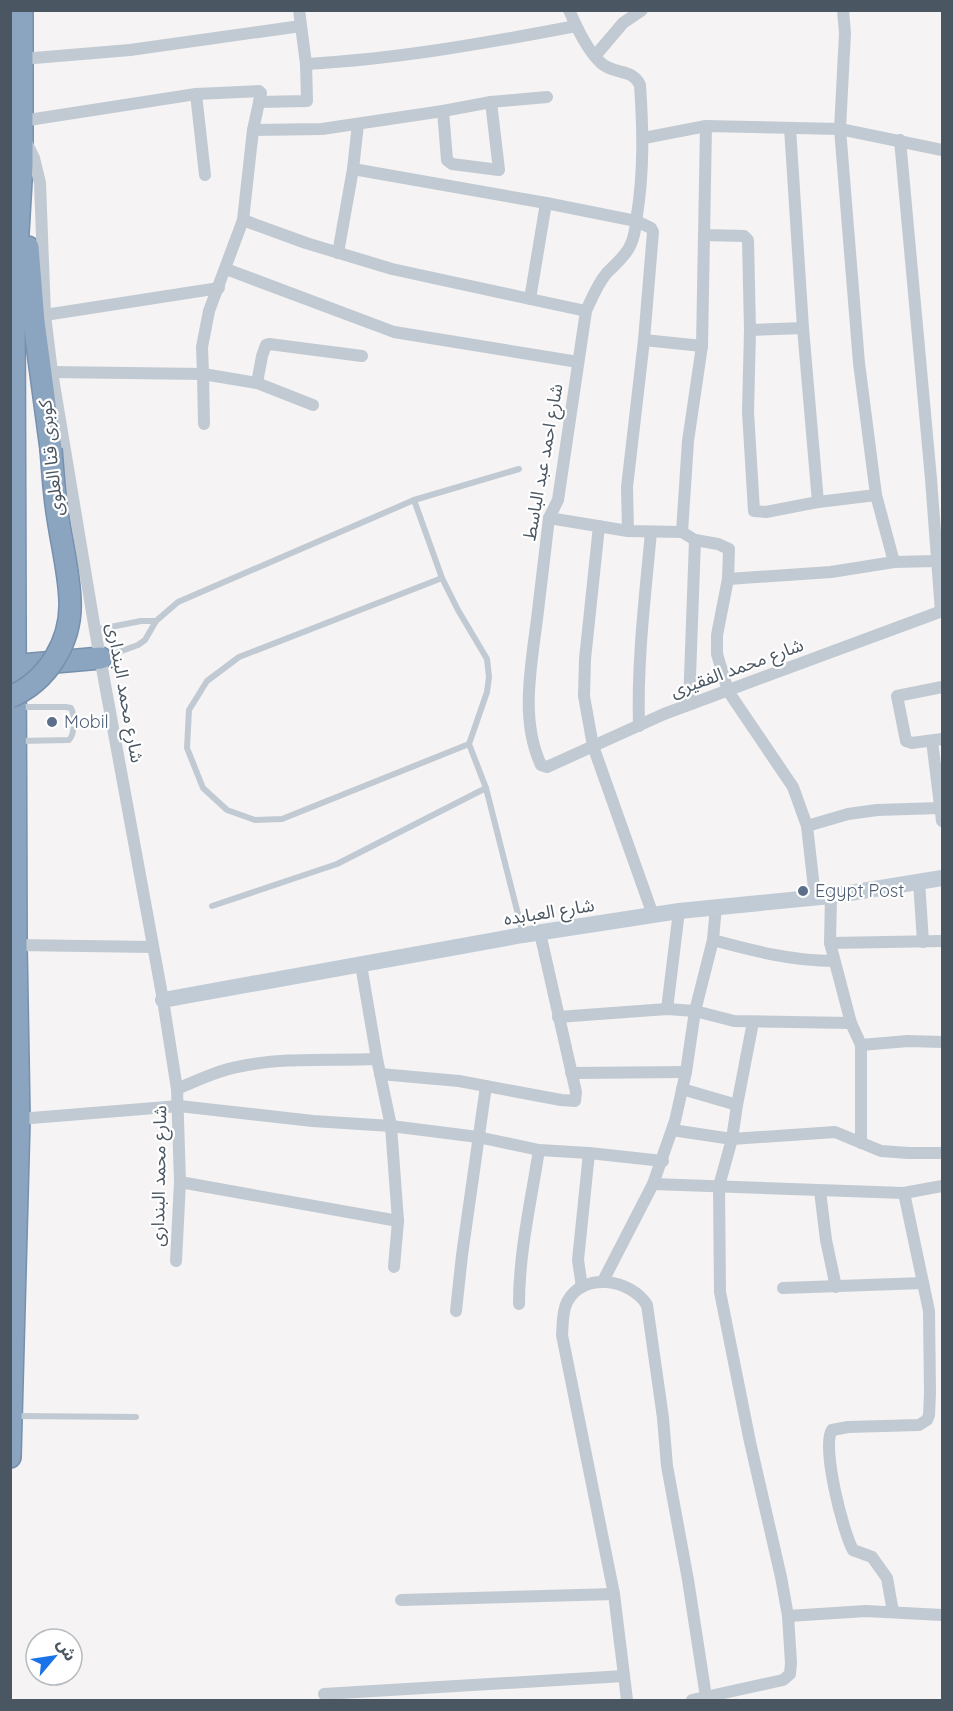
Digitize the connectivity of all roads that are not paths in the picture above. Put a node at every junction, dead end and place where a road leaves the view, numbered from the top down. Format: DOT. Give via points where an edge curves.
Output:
graph roads {
  1 [pos="22,10"];
  2 [pos="299,10"];
  3 [pos="569,10"];
  4 [pos="642,10"];
  5 [pos="843,10"];
  6 [pos="301,26"];
  7 [pos="576,26"];
  8 [pos="595,56"];
  9 [pos="21,59"];
  10 [pos="306,64"];
  11 [pos="196,94"];
  12 [pos="547,97"];
  13 [pos="259,102"];
  14 [pos="491,102"];
  15 [pos="443,111"];
  16 [pos="358,124"];
  17 [pos="706,126"];
  18 [pos="22,127"];
  19 [pos="790,128"];
  20 [pos="840,129"];
  21 [pos="253,130"];
  22 [pos="644,138"];
  23 [pos="900,140"];
  24 [pos="942,150"];
  25 [pos="353,169"];
  26 [pos="205,175"];
  27 [pos="21,195"];
  28 [pos="546,203"];
  29 [pos="243,220"];
  30 [pos="636,221"];
  31 [pos="704,235"];
  32 [pos="338,253"];
  33 [pos="226,269"];
  34 [pos="219,288"];
  35 [pos="530,299"];
  36 [pos="586,311"];
  37 [pos="45,315"];
  38 [pos="803,328"];
  39 [pos="750,330"];
  40 [pos="644,340"];
  41 [pos="702,346"];
  42 [pos="362,356"];
  43 [pos="578,362"];
  44 [pos="52,372"];
  45 [pos="203,374"];
  46 [pos="257,383"];
  47 [pos="313,405"];
  48 [pos="204,424"];
  49 [pos="519,469"];
  50 [pos="876,495"];
  51 [pos="414,500"];
  52 [pos="818,502"];
  53 [pos="549,518"];
  54 [pos="599,526"];
  55 [pos="628,531"];
  56 [pos="651,532"];
  57 [pos="682,532"];
  58 [pos="695,540"];
  59 [pos="937,561"];
  60 [pos="894,562"];
  61 [pos="442,578"];
  62 [pos="728,579"];
  63 [pos="941,611"];
  64 [pos="156,621"];
  65 [pos="95,630"];
  66 [pos="100,658"];
  67 [pos="13,666"];
  68 [pos="942,687"];
  69 [pos="728,691"];
  70 [pos="12,704"];
  71 [pos="689,704"];
  72 [pos="639,726"];
  73 [pos="937,740"];
  74 [pos="13,742"];
  75 [pos="469,744"];
  76 [pos="593,746"];
  77 [pos="547,767"];
  78 [pos="486,788"];
  79 [pos="940,808"];
  80 [pos="942,821"];
  81 [pos="807,826"];
  82 [pos="942,878"];
  83 [pos="919,881"];
  84 [pos="823,896"];
  85 [pos="212,906"];
  86 [pos="716,906"];
  87 [pos="679,911"];
  88 [pos="653,915"];
  89 [pos="531,934"];
  90 [pos="713,940"];
  91 [pos="942,941"];
  92 [pos="923,942"];
  93 [pos="830,943"];
  94 [pos="16,945"];
  95 [pos="153,947"];
  96 [pos="834,961"];
  97 [pos="361,965"];
  98 [pos="163,1000"];
  99 [pos="667,1009"];
  100 [pos="696,1011"];
  101 [pos="558,1017"];
  102 [pos="753,1022"];
  103 [pos="850,1023"];
  104 [pos="942,1042"];
  105 [pos="861,1045"];
  106 [pos="376,1059"];
  107 [pos="686,1071"];
  108 [pos="571,1073"];
  109 [pos="380,1074"];
  110 [pos="486,1086"];
  111 [pos="177,1089"];
  112 [pos="682,1089"];
  113 [pos="737,1104"];
  114 [pos="179,1106"];
  115 [pos="19,1119"];
  116 [pos="391,1126"];
  117 [pos="672,1130"];
  118 [pos="478,1137"];
  119 [pos="732,1139"];
  120 [pos="861,1143"];
  121 [pos="539,1150"];
  122 [pos="589,1153"];
  123 [pos="942,1153"];
  124 [pos="663,1161"];
  125 [pos="180,1182"];
  126 [pos="653,1184"];
  127 [pos="719,1186"];
  128 [pos="942,1186"];
  129 [pos="820,1191"];
  130 [pos="904,1193"];
  131 [pos="398,1221"];
  132 [pos="176,1261"];
  133 [pos="394,1267"];
  134 [pos="603,1281"];
  135 [pos="923,1284"];
  136 [pos="582,1287"];
  137 [pos="836,1287"];
  138 [pos="783,1288"];
  139 [pos="519,1304"];
  140 [pos="456,1311"];
  141 [pos="11,1416"];
  142 [pos="136,1417"];
  143 [pos="10,1457"];
  144 [pos="614,1594"];
  145 [pos="401,1600"];
  146 [pos="893,1612"];
  147 [pos="942,1615"];
  148 [pos="788,1616"];
  149 [pos="624,1676"];
  150 [pos="324,1694"];
  151 [pos="706,1697"];
  152 [pos="627,1701"];
  153 [pos="692,1701"];
  1 -- 9 [label="highway"];
  2 -- 6 [label="street"];
  3 -- 7 [label="street"];
  4 -- 8 [label="street" via="623,23"];
  5 -- 20 [label="street"];
  6 -- 9 [label="street" via="130,50"];
  6 -- 10 [label="street"];
  7 -- 8 [label="street"];
  7 -- 10 [label="street" via="363,61"];
  8 -- 22 [label="street, شارع احمد عبد الباسط" via="608,69 626,72 637,79"];
  9 -- 18 [label="highway"];
  10 -- 13 [label="street" via="307,101"];
  11 -- 13 [label="street" via="259,91"];
  11 -- 18 [label="street"];
  11 -- 26 [label="street"];
  12 -- 14 [label="street"];
  13 -- 21 [label="street"];
  14 -- 15 [label="street"];
  14 -- 15 [label="street" via="499,170 447,160"];
  15 -- 16 [label="street"];
  16 -- 21 [label="street"];
  16 -- 25 [label="street"];
  17 -- 19 [label="street"];
  17 -- 22 [label="street"];
  17 -- 31 [label="street"];
  18 -- 27 [label="highway"];
  18 -- 37 [label="street, شارع محمد البندارى" via="40,183"];
  19 -- 20 [label="street"];
  19 -- 38 [label="street"];
  20 -- 23 [label="street"];
  20 -- 50 [label="street" via="859,363"];
  21 -- 29 [label="street"];
  22 -- 30 [label="street, شارع احمد عبد الباسط"];
  23 -- 24 [label="street"];
  23 -- 59 [label="street"];
  25 -- 28 [label="street"];
  25 -- 32 [label="street"];
  27 -- 67 [label="highway" via="14,301"];
  27 -- 70 [label="highway, كوبرى قنا العلوى, bridge" via="70,603 69,623 56,658"];
  28 -- 30 [label="street"];
  28 -- 35 [label="street"];
  29 -- 32 [label="street"];
  29 -- 33 [label="street"];
  30 -- 36 [label="street, شارع احمد عبد الباسط" via="628,252 604,277"];
  30 -- 40 [label="street" via="653,232"];
  31 -- 39 [label="street" via="744,236 748,240"];
  31 -- 41 [label="street"];
  32 -- 35 [label="street"];
  33 -- 34 [label="street"];
  33 -- 43 [label="street" via="394,332"];
  34 -- 37 [label="street"];
  34 -- 45 [label="street" via="205,329"];
  35 -- 36 [label="street"];
  36 -- 43 [label="street, شارع احمد عبد الباسط"];
  37 -- 44 [label="street, شارع محمد البندارى"];
  38 -- 39 [label="street"];
  38 -- 52 [label="street"];
  39 -- 52 [label="street" via="748,412 753,508 766,512"];
  40 -- 41 [label="street"];
  40 -- 55 [label="street" via="627,487"];
  41 -- 57 [label="street" via="688,441"];
  42 -- 46 [label="street" via="269,344 264,348"];
  43 -- 53 [label="street, شارع احمد عبد الباسط" via="558,500"];
  44 -- 45 [label="street"];
  44 -- 65 [label="street, شارع محمد البندارى"];
  45 -- 46 [label="street"];
  45 -- 48 [label="street"];
  46 -- 47 [label="street"];
  49 -- 51 [label="lane"];
  50 -- 52 [label="street"];
  50 -- 60 [label="street"];
  51 -- 61 [label="lane"];
  51 -- 64 [label="lane" via="177,602"];
  53 -- 54 [label="street"];
  53 -- 77 [label="street, شارع احمد عبد الباسط" via="529,697 534,743 540,762"];
  54 -- 55 [label="street"];
  54 -- 76 [label="street" via="585,659 584,696"];
  55 -- 56 [label="street"];
  56 -- 57 [label="street"];
  56 -- 72 [label="street" via="640,647"];
  57 -- 58 [label="street"];
  58 -- 62 [label="street" via="729,549"];
  58 -- 71 [label="street"];
  59 -- 60 [label="street"];
  59 -- 63 [label="street"];
  60 -- 62 [label="street" via="831,572"];
  61 -- 75 [label="lane" via="487,658 487,692"];
  61 -- 75 [label="lane" via="239,657 207,681 189,710 187,748 203,788 227,810 255,820 282,819"];
  62 -- 69 [label="street" via="717,654"];
  63 -- 69 [label="street, شارع محمد الفقيرى"];
  64 -- 65 [label="lane"];
  64 -- 66 [label="lane" via="138,645"];
  65 -- 66 [label="street, شارع محمد البندارى"];
  66 -- 67 [label="highway"];
  66 -- 95 [label="street, شارع محمد البندارى"];
  67 -- 70 [label="highway"];
  68 -- 73 [label="street" via="897,696 906,741"];
  69 -- 71 [label="street, شارع محمد الفقيرى"];
  69 -- 81 [label="street" via="794,787"];
  70 -- 74 [label="highway"];
  70 -- 74 [label="lane" via="66,707 73,712 73,735 69,740"];
  71 -- 72 [label="street, شارع محمد الفقيرى"];
  72 -- 76 [label="street, شارع محمد الفقيرى"];
  73 -- 79 [label="street"];
  74 -- 94 [label="highway"];
  75 -- 78 [label="lane"];
  76 -- 77 [label="street, شارع محمد الفقيرى"];
  76 -- 88 [label="street"];
  78 -- 85 [label="lane" via="337,864"];
  78 -- 89 [label="lane"];
  79 -- 80 [label="street"];
  79 -- 81 [label="street" via="867,811"];
  81 -- 84 [label="street"];
  82 -- 83 [label="street, شارع العبابده"];
  83 -- 84 [label="street, شارع العبابده"];
  83 -- 92 [label="street"];
  84 -- 86 [label="street, شارع العبابده"];
  84 -- 93 [label="street"];
  86 -- 87 [label="street, شارع العبابده"];
  86 -- 90 [label="street"];
  87 -- 88 [label="street, شارع العبابده"];
  87 -- 99 [label="street"];
  88 -- 89 [label="street, شارع العبابده"];
  89 -- 97 [label="street, شارع العبابده"];
  89 -- 101 [label="street"];
  90 -- 96 [label="street" via="804,961"];
  90 -- 100 [label="street"];
  91 -- 92 [label="street"];
  92 -- 93 [label="street"];
  93 -- 96 [label="street"];
  94 -- 95 [label="street"];
  94 -- 115 [label="highway"];
  95 -- 98 [label="street, شارع محمد البندارى"];
  96 -- 103 [label="street"];
  97 -- 98 [label="street, شارع العبابده"];
  97 -- 106 [label="street"];
  98 -- 111 [label="street, شارع محمد البندارى"];
  99 -- 100 [label="street"];
  99 -- 101 [label="street"];
  100 -- 102 [label="street"];
  100 -- 107 [label="street"];
  101 -- 108 [label="street"];
  102 -- 103 [label="street"];
  102 -- 113 [label="street"];
  103 -- 105 [label="street"];
  104 -- 105 [label="street"];
  105 -- 120 [label="street"];
  106 -- 109 [label="street"];
  106 -- 111 [label="street" via="242,1066"];
  107 -- 108 [label="street"];
  107 -- 112 [label="street"];
  108 -- 110 [label="street" via="576,1097 573,1101"];
  109 -- 110 [label="street"];
  109 -- 116 [label="street"];
  110 -- 118 [label="street"];
  111 -- 114 [label="street, شارع محمد البندارى"];
  112 -- 113 [label="street"];
  112 -- 117 [label="street"];
  113 -- 119 [label="street"];
  114 -- 115 [label="street"];
  114 -- 116 [label="street"];
  114 -- 125 [label="street, شارع محمد البندارى"];
  115 -- 141 [label="highway"];
  116 -- 118 [label="street"];
  116 -- 131 [label="street"];
  117 -- 119 [label="street"];
  117 -- 124 [label="street"];
  118 -- 121 [label="street"];
  118 -- 140 [label="street"];
  119 -- 120 [label="street" via="835,1132"];
  119 -- 127 [label="street"];
  120 -- 123 [label="street" via="881,1151"];
  121 -- 122 [label="street"];
  121 -- 139 [label="street"];
  122 -- 124 [label="street"];
  122 -- 136 [label="street" via="578,1260"];
  124 -- 126 [label="street"];
  125 -- 131 [label="street"];
  125 -- 132 [label="street, شارع محمد البندارى"];
  126 -- 127 [label="street"];
  126 -- 134 [label="street"];
  127 -- 129 [label="street"];
  127 -- 148 [label="street" via="720,1292"];
  128 -- 130 [label="street"];
  129 -- 130 [label="street"];
  129 -- 137 [label="street"];
  130 -- 135 [label="street"];
  131 -- 133 [label="street"];
  134 -- 136 [label="street"];
  134 -- 151 [label="street" via="633,1289 647,1305 667,1466"];
  135 -- 137 [label="street"];
  135 -- 146 [label="street" via="929,1323 927,1420 919,1425 832,1430 827,1447 846,1536 853,1550 872,1557 887,1578"];
  136 -- 144 [label="street" via="567,1301 562,1335"];
  137 -- 138 [label="street"];
  141 -- 142 [label="lane"];
  141 -- 143 [label="highway"];
  144 -- 145 [label="street"];
  144 -- 149 [label="street"];
  146 -- 147 [label="street"];
  146 -- 148 [label="street"];
  148 -- 151 [label="street" via="790,1674 773,1683"];
  149 -- 150 [label="street"];
  149 -- 152 [label="street"];
  151 -- 153 [label="street"];
}
